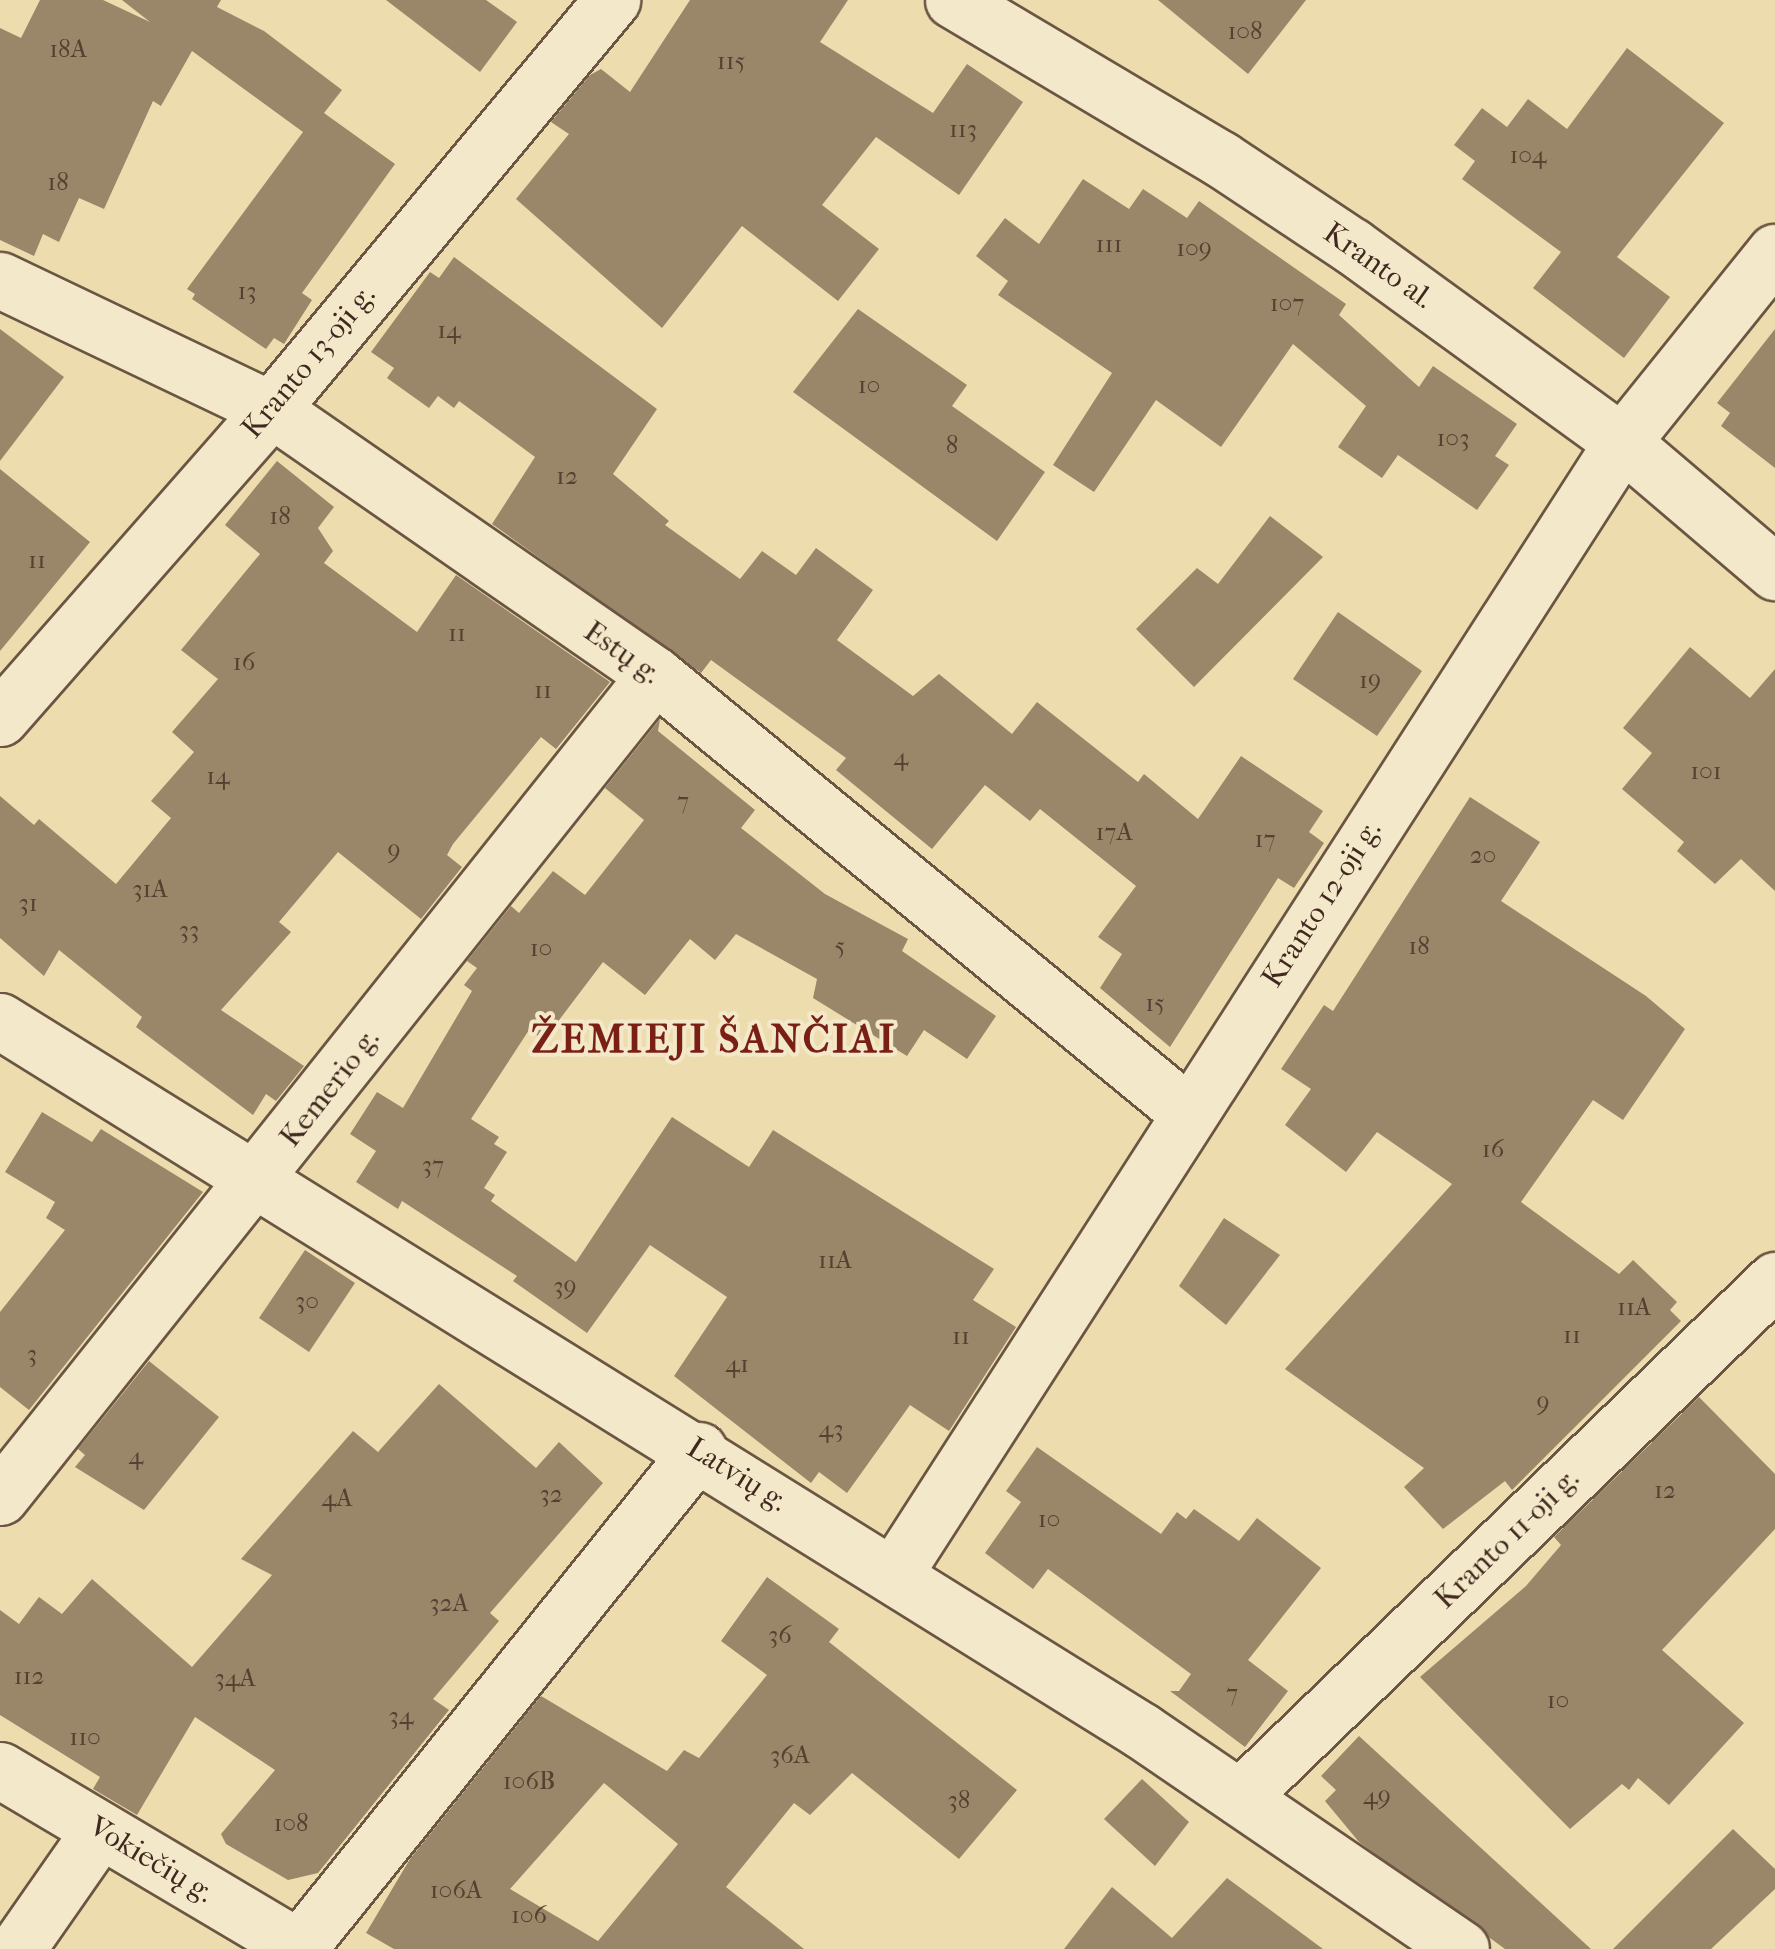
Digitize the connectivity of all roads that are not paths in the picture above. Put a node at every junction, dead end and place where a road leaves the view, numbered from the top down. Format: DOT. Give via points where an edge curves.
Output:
graph roads {
  1 [pos="612,0"];
  2 [pos="952,0"];
  3 [pos="1775,252"];
  4 [pos="0,280"];
  5 [pos="271,409"];
  6 [pos="1622,442"];
  7 [pos="1775,572"];
  8 [pos="654,674"];
  9 [pos="0,718"];
  10 [pos="0,1021"];
  11 [pos="1187,1112"];
  12 [pos="257,1181"];
  13 [pos="1775,1280"];
  14 [pos="698,1450"];
  15 [pos="0,1497"];
  16 [pos="894,1574"];
  17 [pos="0,1770"];
  18 [pos="1240,1798"];
  19 [pos="100,1830"];
  20 [pos="301,1948"];
  21 [pos="17,1949"];
  22 [pos="1461,1949"];
  1 -- 5 [label="street, Kranto 13-oji g."];
  2 -- 6 [label="street, Kranto al." via="1221,159"];
  3 -- 6 [label="street, Kranto 12-oji g."];
  4 -- 5 [label="street, Estų g."];
  5 -- 8 [label="street, Estų g."];
  5 -- 9 [label="street, Kranto 13-oji g."];
  6 -- 7 [label="street, Kranto al."];
  6 -- 11 [label="street, Kranto 12-oji g."];
  8 -- 11 [label="street, Estų g."];
  8 -- 12 [label="street, Kemerio g."];
  10 -- 12 [label="street, Latvių g."];
  11 -- 16 [label="street, Kranto 12-oji g."];
  12 -- 14 [label="street, Latvių g."];
  12 -- 15 [label="street, Kemerio g."];
  13 -- 18 [label="street, Kranto 11-oji g."];
  14 -- 16 [label="street, Latvių g."];
  14 -- 20 [label="street"];
  16 -- 18 [label="street, Latvių g."];
  17 -- 19 [label="street, Vokiečių g."];
  18 -- 22 [label="street, Latvių g."];
  19 -- 20 [label="street, Vokiečių g."];
  19 -- 21 [label="street"];
}
